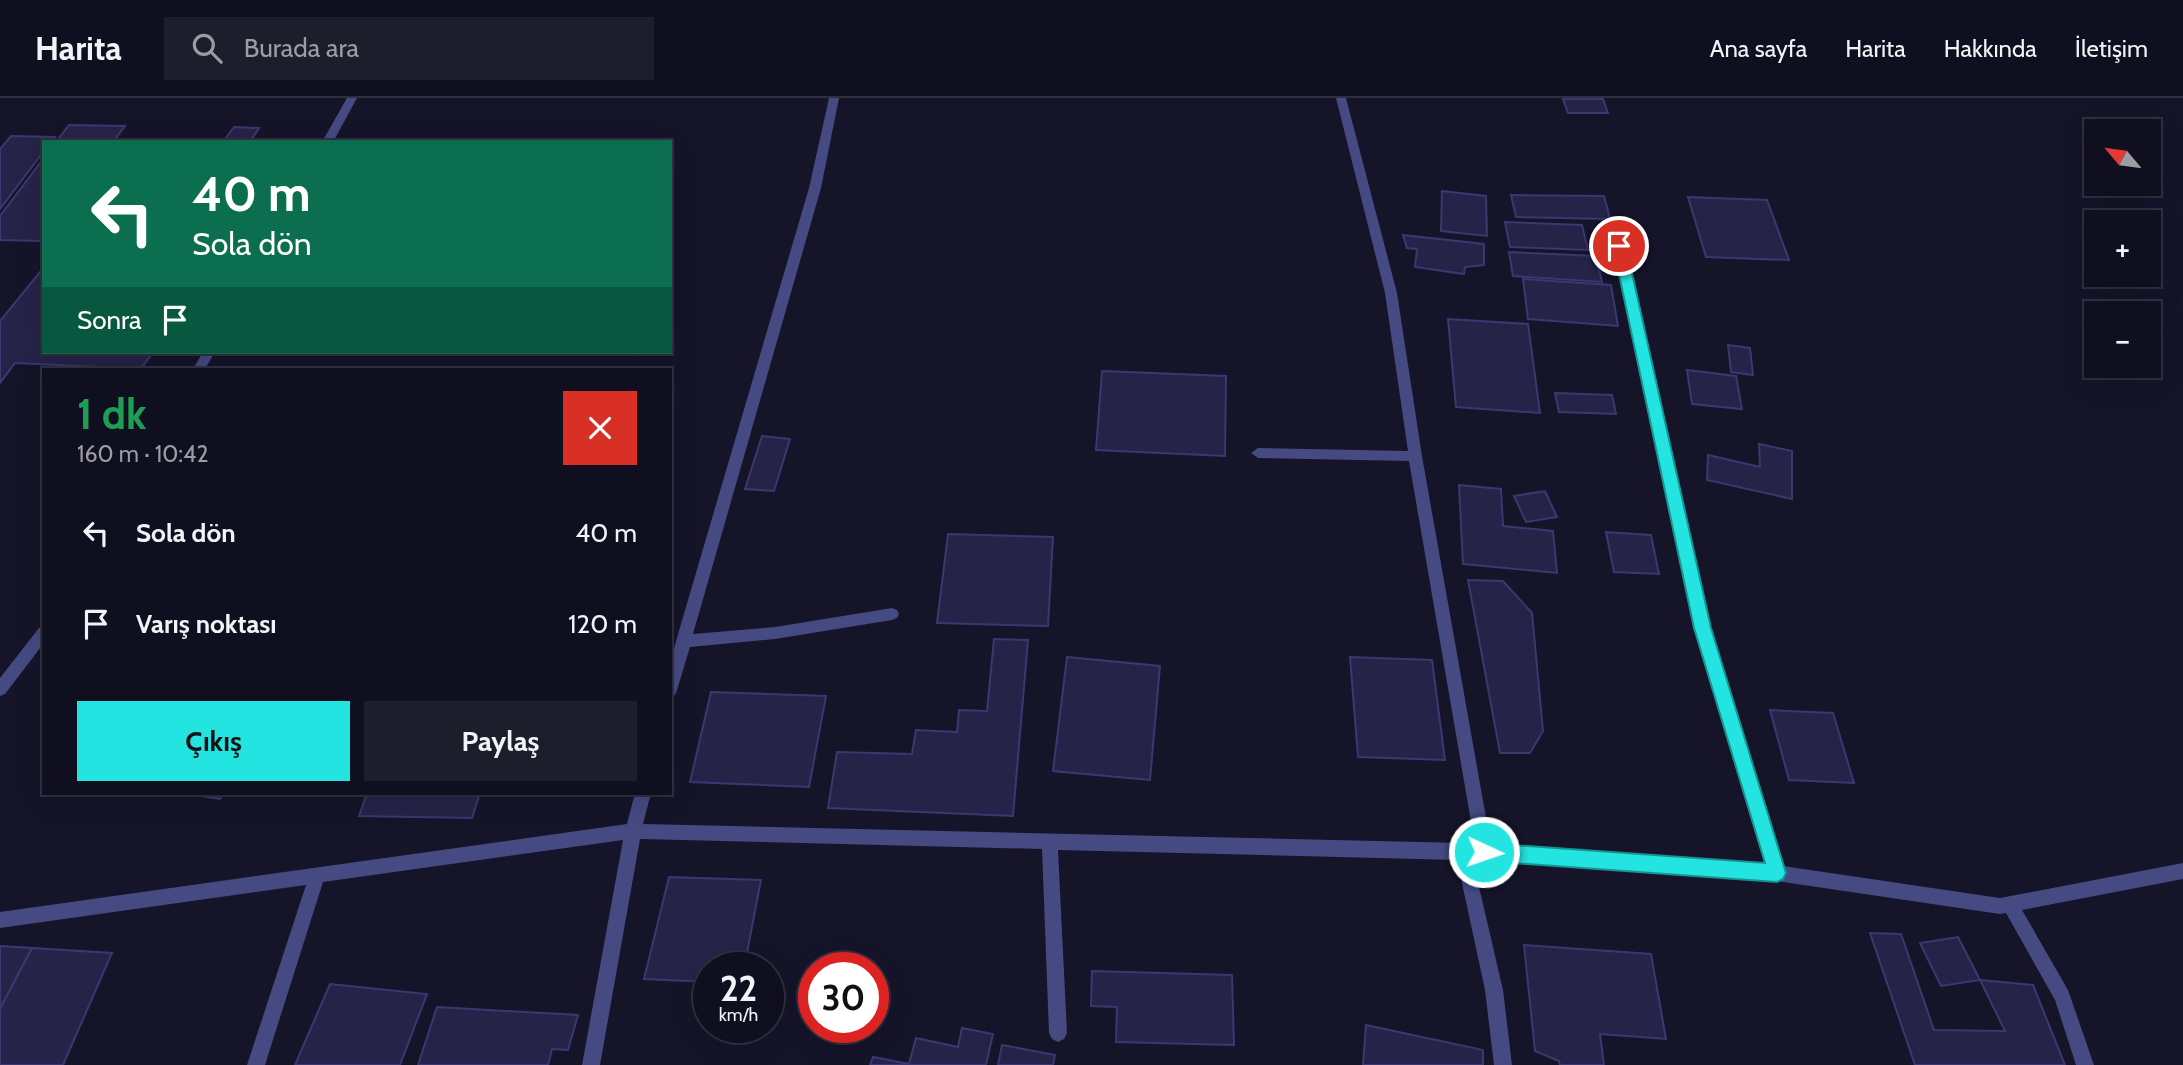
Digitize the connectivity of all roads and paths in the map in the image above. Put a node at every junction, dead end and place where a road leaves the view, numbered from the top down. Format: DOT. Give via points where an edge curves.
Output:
graph roads {
  1 [pos="352,98"];
  2 [pos="834,98"];
  3 [pos="1341,98"];
  4 [pos="328,140"];
  5 [pos="1619,246"];
  6 [pos="1258,453"];
  7 [pos="1415,456"];
  8 [pos="892,614"];
  9 [pos="42,635"];
  10 [pos="683,642"];
  11 [pos="672,683"];
  12 [pos="0,689"];
  13 [pos="642,795"];
  14 [pos="633,831"];
  15 [pos="1050,844"];
  16 [pos="1463,851"];
  17 [pos="1484,852"];
  18 [pos="2183,872"];
  19 [pos="1777,873"];
  20 [pos="317,876"];
  21 [pos="2010,904"];
  22 [pos="0,920"];
  23 [pos="1058,1033"];
  24 [pos="256,1065"];
  25 [pos="591,1065"];
  26 [pos="1503,1065"];
  27 [pos="2085,1065"];
  1 -- 4 [label="street"];
  2 -- 10 [label="street" via="815,188"];
  3 -- 7 [label="street" via="1391,293"];
  5 -- 19 [label="street" via="1703,628"];
  6 -- 7 [label="street"];
  7 -- 17 [label="street"];
  8 -- 10 [label="street"];
  9 -- 12 [label="street"];
  10 -- 11 [label="street"];
  13 -- 14 [label="street"];
  14 -- 15 [label="street"];
  14 -- 20 [label="street"];
  14 -- 25 [label="street"];
  15 -- 16 [label="street"];
  15 -- 23 [label="street"];
  16 -- 17 [label="street"];
  16 -- 26 [label="street" via="1494,990"];
  17 -- 19 [label="street"];
  18 -- 21 [label="street"];
  19 -- 21 [label="street"];
  20 -- 22 [label="street"];
  20 -- 24 [label="street"];
  21 -- 27 [label="street" via="2062,996"];
}
